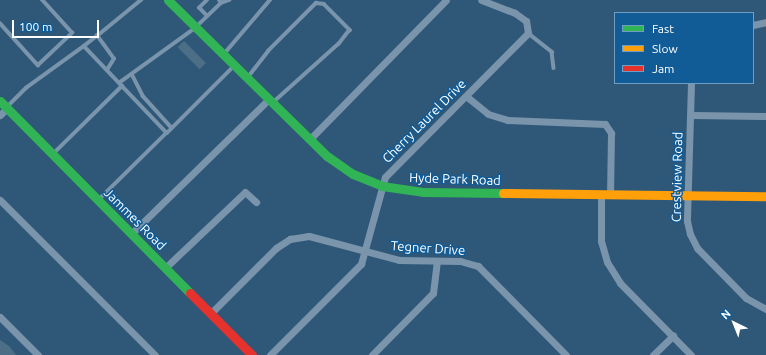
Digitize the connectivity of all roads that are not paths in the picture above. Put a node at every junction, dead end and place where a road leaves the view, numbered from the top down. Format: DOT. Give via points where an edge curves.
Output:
graph roads {
  1 [pos="42,0"];
  2 [pos="141,0"];
  3 [pos="168,0"];
  4 [pos="208,0"];
  5 [pos="229,0"];
  6 [pos="270,0"];
  7 [pos="446,0"];
  8 [pos="481,0"];
  9 [pos="220,1"];
  10 [pos="207,16"];
  11 [pos="766,22"];
  12 [pos="0,24"];
  13 [pos="754,25"];
  14 [pos="195,28"];
  15 [pos="529,30"];
  16 [pos="97,36"];
  17 [pos="84,46"];
  18 [pos="223,55"];
  19 [pos="235,66"];
  20 [pos="554,68"];
  21 [pos="107,70"];
  22 [pos="132,74"];
  23 [pos="247,78"];
  24 [pos="121,84"];
  25 [pos="692,84"];
  26 [pos="466,96"];
  27 [pos="0,101"];
  28 [pos="271,101"];
  29 [pos="3,112"];
  30 [pos="690,115"];
  31 [pos="766,116"];
  32 [pos="172,127"];
  33 [pos="167,133"];
  34 [pos="310,139"];
  35 [pos="52,155"];
  36 [pos="382,186"];
  37 [pos="606,194"];
  38 [pos="688,194"];
  39 [pos="766,196"];
  40 [pos="0,200"];
  41 [pos="98,201"];
  42 [pos="256,202"];
  43 [pos="131,234"];
  44 [pos="364,251"];
  45 [pos="437,261"];
  46 [pos="165,268"];
  47 [pos="766,309"];
  48 [pos="211,313"];
  49 [pos="0,317"];
  50 [pos="672,336"];
  51 [pos="38,355"];
  52 [pos="155,355"];
  53 [pos="252,355"];
  54 [pos="270,355"];
  55 [pos="372,355"];
  56 [pos="566,355"];
  57 [pos="654,355"];
  58 [pos="691,355"];
  1 -- 12 [label="lane" via="72,33 38,65"];
  2 -- 16 [label="lane"];
  3 -- 14 [label="street, Hyde Park Road"];
  4 -- 10 [label="lane" via="199,8"];
  5 -- 9 [label="lane"];
  6 -- 18 [label="lane"];
  7 -- 34 [label="street"];
  8 -- 15 [label="street" via="515,14"];
  9 -- 10 [label="lane"];
  10 -- 14 [label="lane"];
  11 -- 13 [label="street"];
  14 -- 18 [label="street, Hyde Park Road"];
  14 -- 22 [label="lane"];
  15 -- 20 [label="lane" via="552,52"];
  15 -- 26 [label="street, Cherry Laurel Drive"];
  16 -- 17 [label="lane"];
  16 -- 21 [label="lane" via="114,59"];
  17 -- 21 [label="lane"];
  17 -- 29 [label="lane" via="26,88"];
  18 -- 19 [label="street, Hyde Park Road"];
  19 -- 23 [label="street, Hyde Park Road"];
  19 -- 32 [label="lane"];
  21 -- 24 [label="lane"];
  22 -- 24 [label="lane"];
  22 -- 32 [label="lane" via="143,96"];
  23 -- 28 [label="street, Hyde Park Road"];
  23 -- 28 [label="lane" via="268,51 316,3 324,4 350,30 339,44"];
  24 -- 33 [label="lane"];
  24 -- 35 [label="lane"];
  25 -- 30 [label="street, Crestview Road"];
  26 -- 36 [label="street, Cherry Laurel Drive" via="385,177"];
  26 -- 37 [label="street" via="488,114 508,120 604,124 611,133"];
  27 -- 29 [label="street, Jammes Road"];
  28 -- 34 [label="street, Hyde Park Road"];
  28 -- 43 [label="street"];
  29 -- 35 [label="street, Jammes Road"];
  30 -- 31 [label="street"];
  30 -- 38 [label="street, Crestview Road"];
  32 -- 33 [label="lane"];
  33 -- 41 [label="lane"];
  34 -- 36 [label="street, Hyde Park Road" via="339,165"];
  35 -- 41 [label="street, Jammes Road"];
  36 -- 37 [label="street, Hyde Park Road" via="423,192"];
  36 -- 44 [label="street, Cherry Laurel Drive"];
  37 -- 38 [label="street, Hyde Park Road"];
  37 -- 50 [label="street" via="601,241 607,262 620,283"];
  38 -- 39 [label="street, Hyde Park Road"];
  38 -- 47 [label="street, Crestview Road" via="688,228 697,248 746,298"];
  40 -- 52 [label="street"];
  41 -- 43 [label="street, Jammes Road"];
  42 -- 46 [label="street" via="245,192"];
  43 -- 46 [label="street, Jammes Road"];
  44 -- 45 [label="street, Tegner Drive" via="399,260"];
  44 -- 48 [label="street, Tegner Drive" via="318,237 290,239"];
  44 -- 54 [label="street, Cherry Laurel Drive" via="357,269"];
  45 -- 55 [label="street" via="433,293"];
  45 -- 56 [label="street, Tegner Drive" via="469,262 483,270"];
  46 -- 48 [label="street, Jammes Road"];
  48 -- 53 [label="street, Jammes Road"];
  49 -- 51 [label="street"];
  50 -- 57 [label="street"];
  50 -- 58 [label="street"];
}
